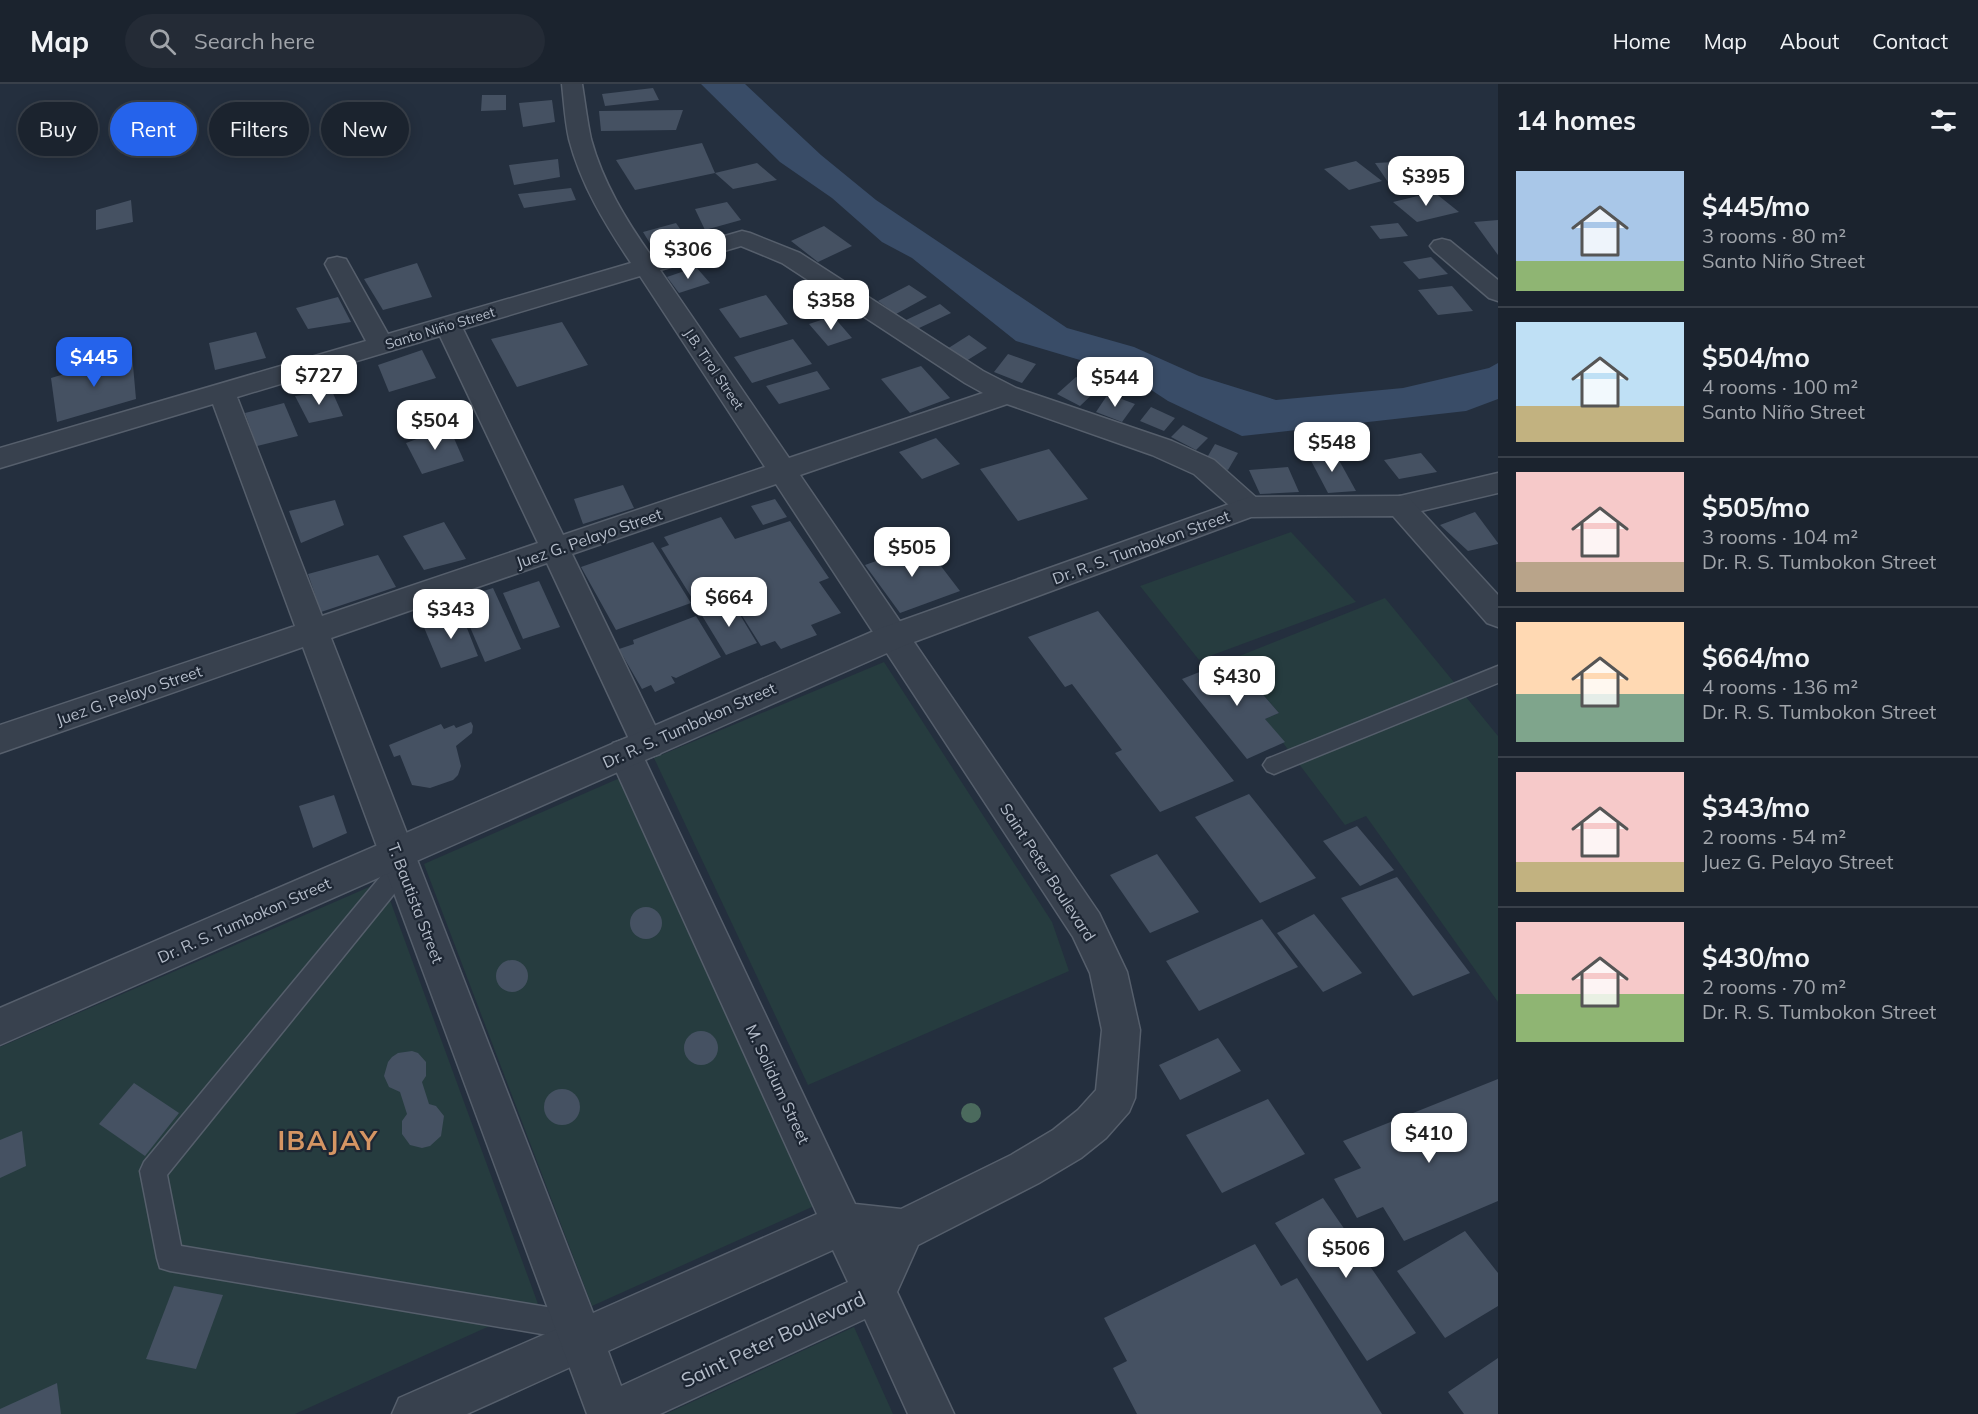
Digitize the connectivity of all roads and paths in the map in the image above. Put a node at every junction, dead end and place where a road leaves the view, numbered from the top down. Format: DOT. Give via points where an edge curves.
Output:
graph roads {
  1 [pos="572,84"];
  2 [pos="1442,246"];
  3 [pos="337,264"];
  4 [pos="645,267"];
  5 [pos="1498,293"];
  6 [pos="448,325"];
  7 [pos="381,345"];
  8 [pos="222,392"];
  9 [pos="1007,394"];
  10 [pos="0,458"];
  11 [pos="783,471"];
  12 [pos="1498,483"];
  13 [pos="1400,506"];
  14 [pos="1249,507"];
  15 [pos="555,549"];
  16 [pos="1498,615"];
  17 [pos="313,632"];
  18 [pos="892,637"];
  19 [pos="1498,674"];
  20 [pos="0,739"];
  21 [pos="637,748"];
  22 [pos="1274,765"];
  23 [pos="400,860"];
  24 [pos="0,1027"];
  25 [pos="843,1224"];
  26 [pos="903,1230"];
  27 [pos="875,1292"];
  28 [pos="580,1333"];
  29 [pos="415,1414"];
  30 [pos="610,1414"];
  31 [pos="931,1414"];
  1 -- 4 [label="street, J.B. Tirol Street" via="580,138 592,174 610,213"];
  2 -- 5 [label="street"];
  3 -- 7 [label="street"];
  4 -- 6 [label="street, Santo Niño Street"];
  4 -- 9 [label="street, Santo Niño Street" via="742,238 791,258 974,377"];
  4 -- 11 [label="street, J.B. Tirol Street"];
  6 -- 7 [label="street, Santo Niño Street"];
  6 -- 15 [label="street, M. Solidum Street"];
  7 -- 8 [label="street, Santo Niño Street"];
  8 -- 10 [label="street, Santo Niño Street"];
  8 -- 17 [label="street, T. Bautista Street"];
  9 -- 11 [label="street, Juez G. Pelayo Street"];
  9 -- 14 [label="street" via="1194,462"];
  11 -- 15 [label="street, Juez G. Pelayo Street"];
  11 -- 18 [label="street, J.B. Tirol Street"];
  12 -- 13 [label="street, Dr. R. S. Tumbokon Street"];
  13 -- 14 [label="street, Dr. R. S. Tumbokon Street"];
  13 -- 16 [label="street"];
  14 -- 18 [label="street, Dr. R. S. Tumbokon Street"];
  15 -- 17 [label="street, Juez G. Pelayo Street"];
  15 -- 21 [label="street, M. Solidum Street"];
  17 -- 20 [label="street, Juez G. Pelayo Street"];
  17 -- 23 [label="street, T. Bautista Street"];
  18 -- 21 [label="street, Dr. R. S. Tumbokon Street"];
  18 -- 26 [label="street, Saint Peter Boulevard" via="1086,925 1108,972 1121,1030 1115,1098 1092,1124 1068,1144 1025,1169"];
  19 -- 22 [label="lane"];
  21 -- 23 [label="street, Dr. R. S. Tumbokon Street"];
  21 -- 25 [label="street, M. Solidum Street"];
  23 -- 24 [label="street, Dr. R. S. Tumbokon Street"];
  23 -- 28 [label="street, T. Bautista Street"];
  23 -- 28 [label="lane" via="153,1171 170,1258"];
  25 -- 26 [label="street"];
  25 -- 27 [label="street, M. Solidum Street"];
  25 -- 28 [label="street"];
  26 -- 27 [label="street, Saint Peter Boulevard"];
  27 -- 30 [label="street, Saint Peter Boulevard"];
  27 -- 31 [label="street, M. Solidum Street"];
  28 -- 29 [label="street"];
  28 -- 30 [label="street, T. Bautista Street"];
}
